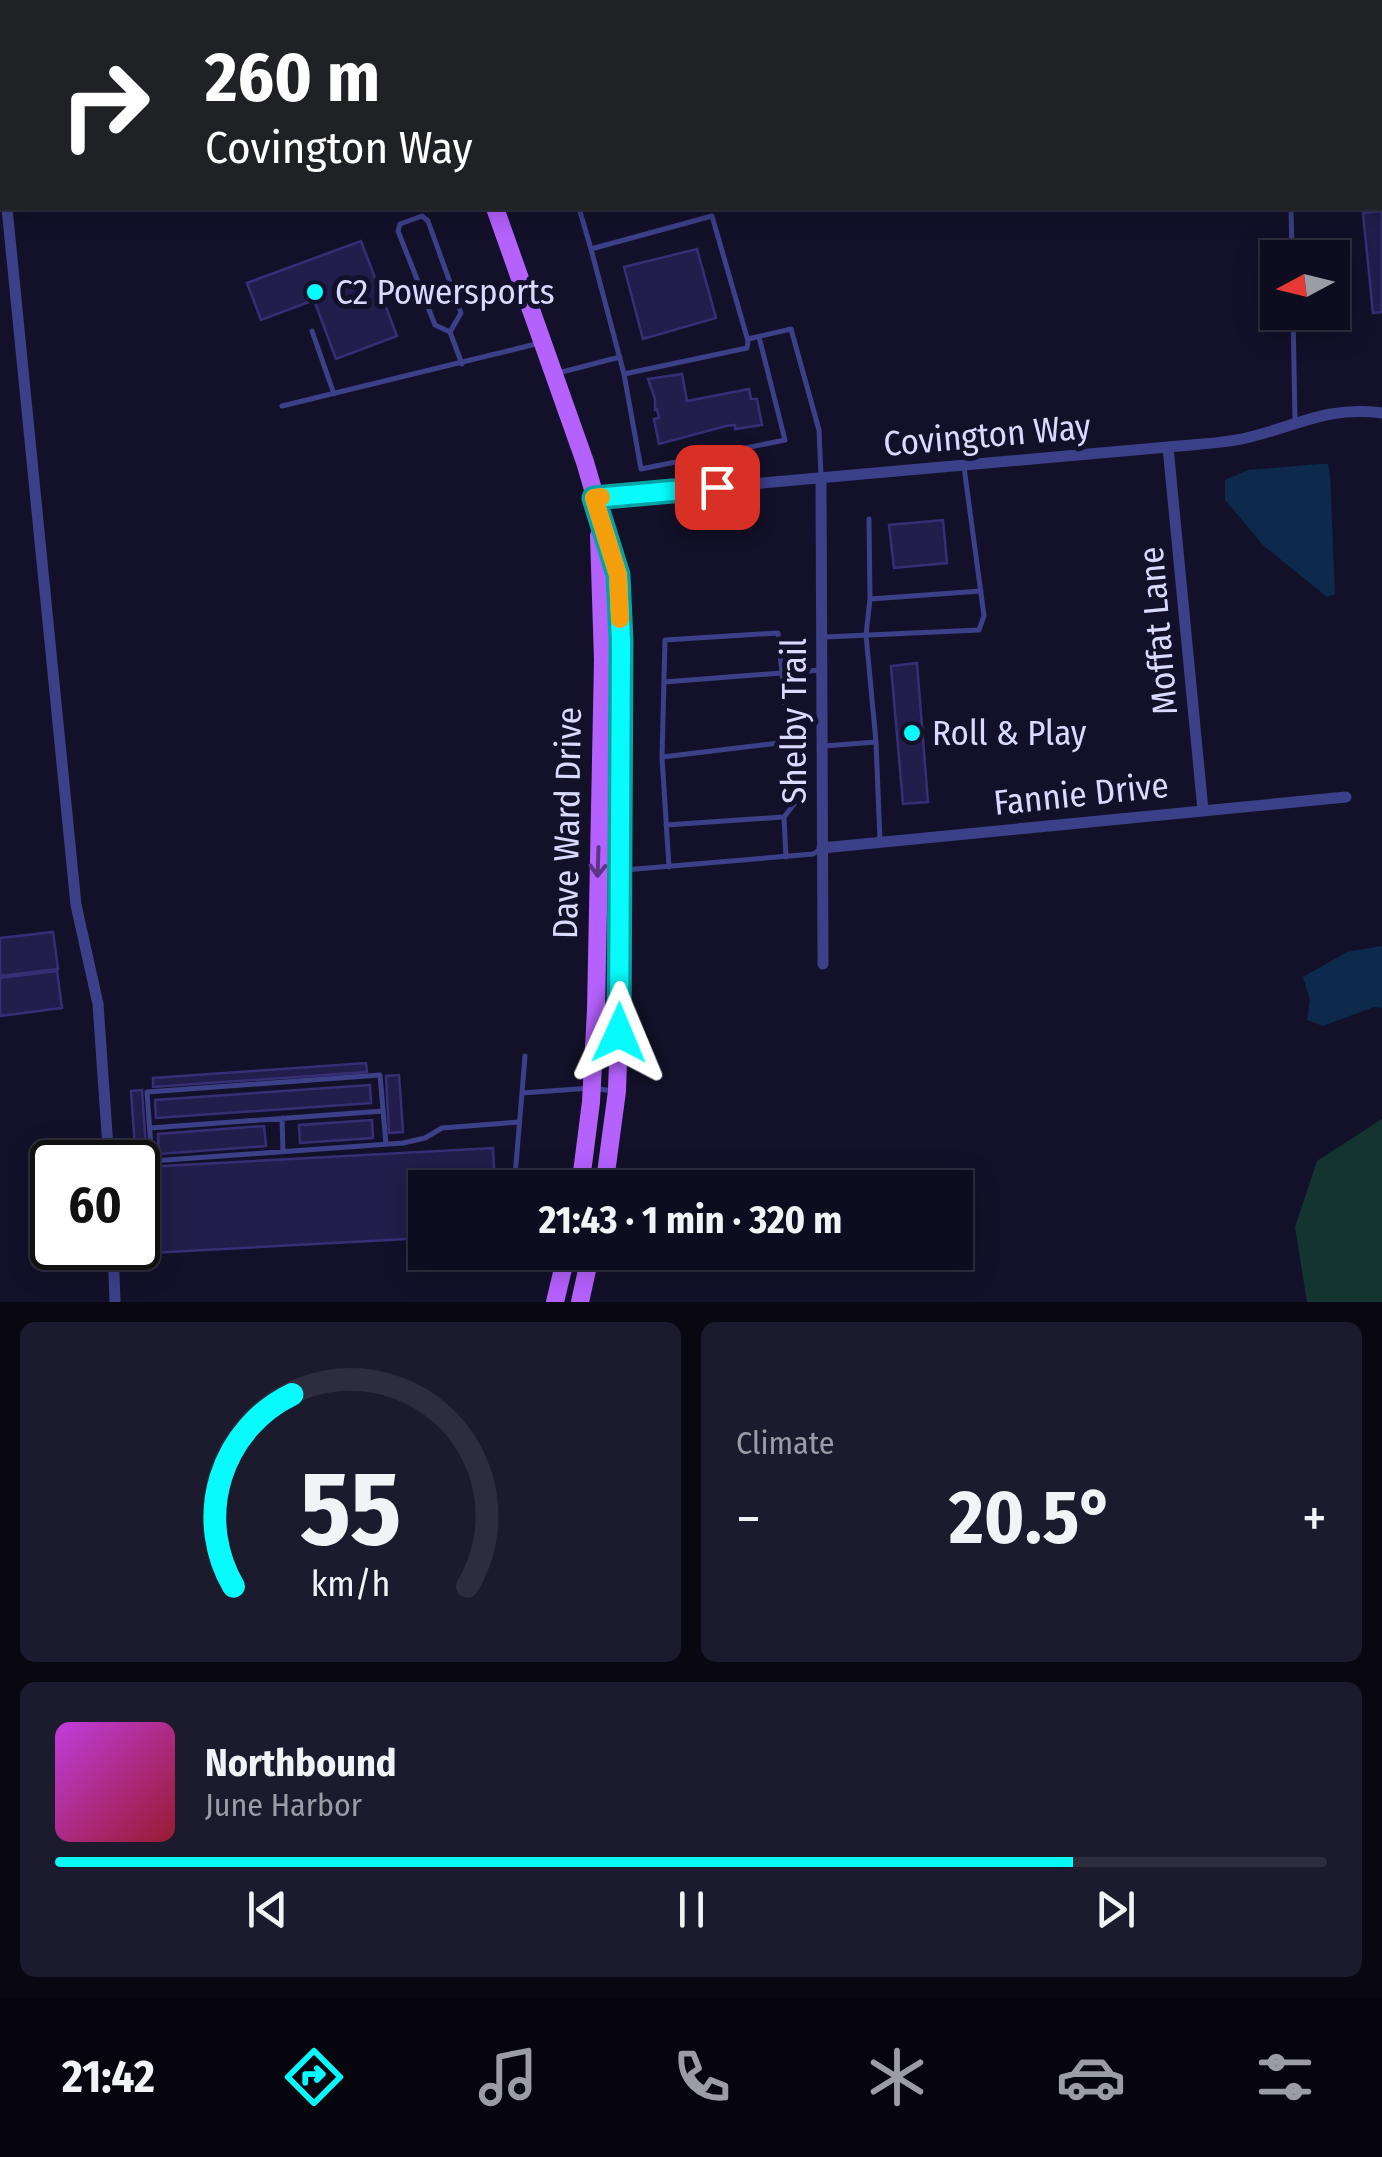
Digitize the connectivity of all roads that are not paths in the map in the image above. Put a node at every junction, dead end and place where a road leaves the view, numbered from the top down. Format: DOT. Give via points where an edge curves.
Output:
graph roads {
  1 [pos="6,210"];
  2 [pos="496,210"];
  3 [pos="580,210"];
  4 [pos="710,210"];
  5 [pos="1291,210"];
  6 [pos="712,216"];
  7 [pos="1292,240"];
  8 [pos="591,249"];
  9 [pos="1293,330"];
  10 [pos="312,331"];
  11 [pos="450,332"];
  12 [pos="759,337"];
  13 [pos="748,340"];
  14 [pos="543,342"];
  15 [pos="620,357"];
  16 [pos="462,364"];
  17 [pos="555,374"];
  18 [pos="624,374"];
  19 [pos="334,394"];
  20 [pos="282,406"];
  21 [pos="1382,414"];
  22 [pos="1295,422"];
  23 [pos="1168,447"];
  24 [pos="964,464"];
  25 [pos="821,478"];
  26 [pos="594,498"];
  27 [pos="869,519"];
  28 [pos="599,520"];
  29 [pos="981,591"];
  30 [pos="870,599"];
  31 [pos="866,636"];
  32 [pos="822,637"];
  33 [pos="822,670"];
  34 [pos="784,673"];
  35 [pos="664,682"];
  36 [pos="790,742"];
  37 [pos="876,742"];
  38 [pos="823,746"];
  39 [pos="662,757"];
  40 [pos="1346,797"];
  41 [pos="1203,810"];
  42 [pos="784,817"];
  43 [pos="666,825"];
  44 [pos="880,842"];
  45 [pos="822,848"];
  46 [pos="786,856"];
  47 [pos="669,866"];
  48 [pos="621,870"];
  49 [pos="822,964"];
  50 [pos="525,1056"];
  51 [pos="592,1088"];
  52 [pos="616,1092"];
  53 [pos="522,1093"];
  54 [pos="383,1111"];
  55 [pos="282,1118"];
  56 [pos="519,1122"];
  57 [pos="150,1128"];
  58 [pos="108,1140"];
  59 [pos="386,1144"];
  60 [pos="283,1152"];
  61 [pos="515,1170"];
  62 [pos="582,1170"];
  63 [pos="606,1170"];
  64 [pos="114,1270"];
  65 [pos="563,1270"];
  66 [pos="587,1270"];
  67 [pos="115,1302"];
  68 [pos="555,1302"];
  69 [pos="580,1302"];
  1 -- 58 [label="street" via="76,906 98,1004"];
  2 -- 14 [label="main road, Dave Ward Drive"];
  3 -- 8 [label="lane"];
  4 -- 6 [label="lane"];
  5 -- 7 [label="lane"];
  6 -- 8 [label="lane"];
  6 -- 13 [label="lane"];
  8 -- 15 [label="lane"];
  9 -- 22 [label="lane"];
  10 -- 19 [label="lane"];
  11 -- 11 [label="lane" via="435,325 398,231 422,216 461,313"];
  11 -- 16 [label="lane"];
  12 -- 13 [label="lane"];
  12 -- 18 [label="lane" via="785,440 641,469"];
  12 -- 25 [label="lane" via="791,329 818,430"];
  13 -- 18 [label="lane" via="747,348"];
  14 -- 16 [label="lane"];
  14 -- 17 [label="main road, Dave Ward Drive"];
  15 -- 17 [label="lane"];
  15 -- 18 [label="lane"];
  16 -- 19 [label="lane"];
  17 -- 26 [label="main road, Dave Ward Drive"];
  19 -- 20 [label="lane"];
  21 -- 22 [label="street, Covington Way" via="1327,412"];
  22 -- 23 [label="street, Covington Way" via="1244,438"];
  23 -- 24 [label="street, Covington Way"];
  23 -- 41 [label="street, Moffat Lane"];
  24 -- 25 [label="street, Covington Way"];
  24 -- 29 [label="lane"];
  25 -- 26 [label="street, Covington Way"];
  25 -- 32 [label="street, Shelby Trail"];
  26 -- 28 [label="main road, Dave Ward Drive"];
  27 -- 30 [label="lane"];
  28 -- 48 [label="main road, Dave Ward Drive" via="618,575"];
  28 -- 51 [label="main road, Dave Ward Drive, one-way" via="603,660"];
  29 -- 30 [label="lane"];
  29 -- 31 [label="lane" via="978,630"];
  30 -- 31 [label="lane"];
  31 -- 32 [label="lane"];
  31 -- 37 [label="lane"];
  32 -- 33 [label="street, Shelby Trail"];
  33 -- 34 [label="lane"];
  33 -- 38 [label="street, Shelby Trail"];
  34 -- 35 [label="lane"];
  34 -- 35 [label="lane" via="778,633 665,640"];
  34 -- 36 [label="lane"];
  35 -- 39 [label="lane"];
  36 -- 39 [label="lane"];
  36 -- 42 [label="lane" via="794,804"];
  37 -- 38 [label="lane"];
  37 -- 44 [label="lane"];
  38 -- 45 [label="street, Shelby Trail"];
  39 -- 43 [label="lane"];
  40 -- 41 [label="street, Fannie Drive"];
  41 -- 44 [label="street, Fannie Drive"];
  42 -- 43 [label="lane"];
  42 -- 46 [label="lane"];
  43 -- 47 [label="lane"];
  44 -- 45 [label="street, Fannie Drive"];
  45 -- 46 [label="lane"];
  45 -- 49 [label="street, Shelby Trail"];
  46 -- 47 [label="lane"];
  47 -- 48 [label="lane"];
  48 -- 52 [label="main road, Dave Ward Drive"];
  50 -- 53 [label="lane"];
  51 -- 52 [label="lane"];
  51 -- 53 [label="lane"];
  51 -- 62 [label="main road, Dave Ward Drive"];
  52 -- 63 [label="main road, Dave Ward Drive"];
  53 -- 56 [label="lane"];
  54 -- 55 [label="lane"];
  54 -- 57 [label="lane" via="380,1074 148,1092"];
  54 -- 59 [label="lane"];
  55 -- 57 [label="lane"];
  55 -- 60 [label="lane"];
  56 -- 59 [label="lane" via="442,1128"];
  56 -- 61 [label="lane"];
  57 -- 60 [label="lane" via="152,1161"];
  59 -- 60 [label="lane"];
  64 -- 67 [label="street"];
  65 -- 68 [label="main road"];
  66 -- 69 [label="main road"];
}
